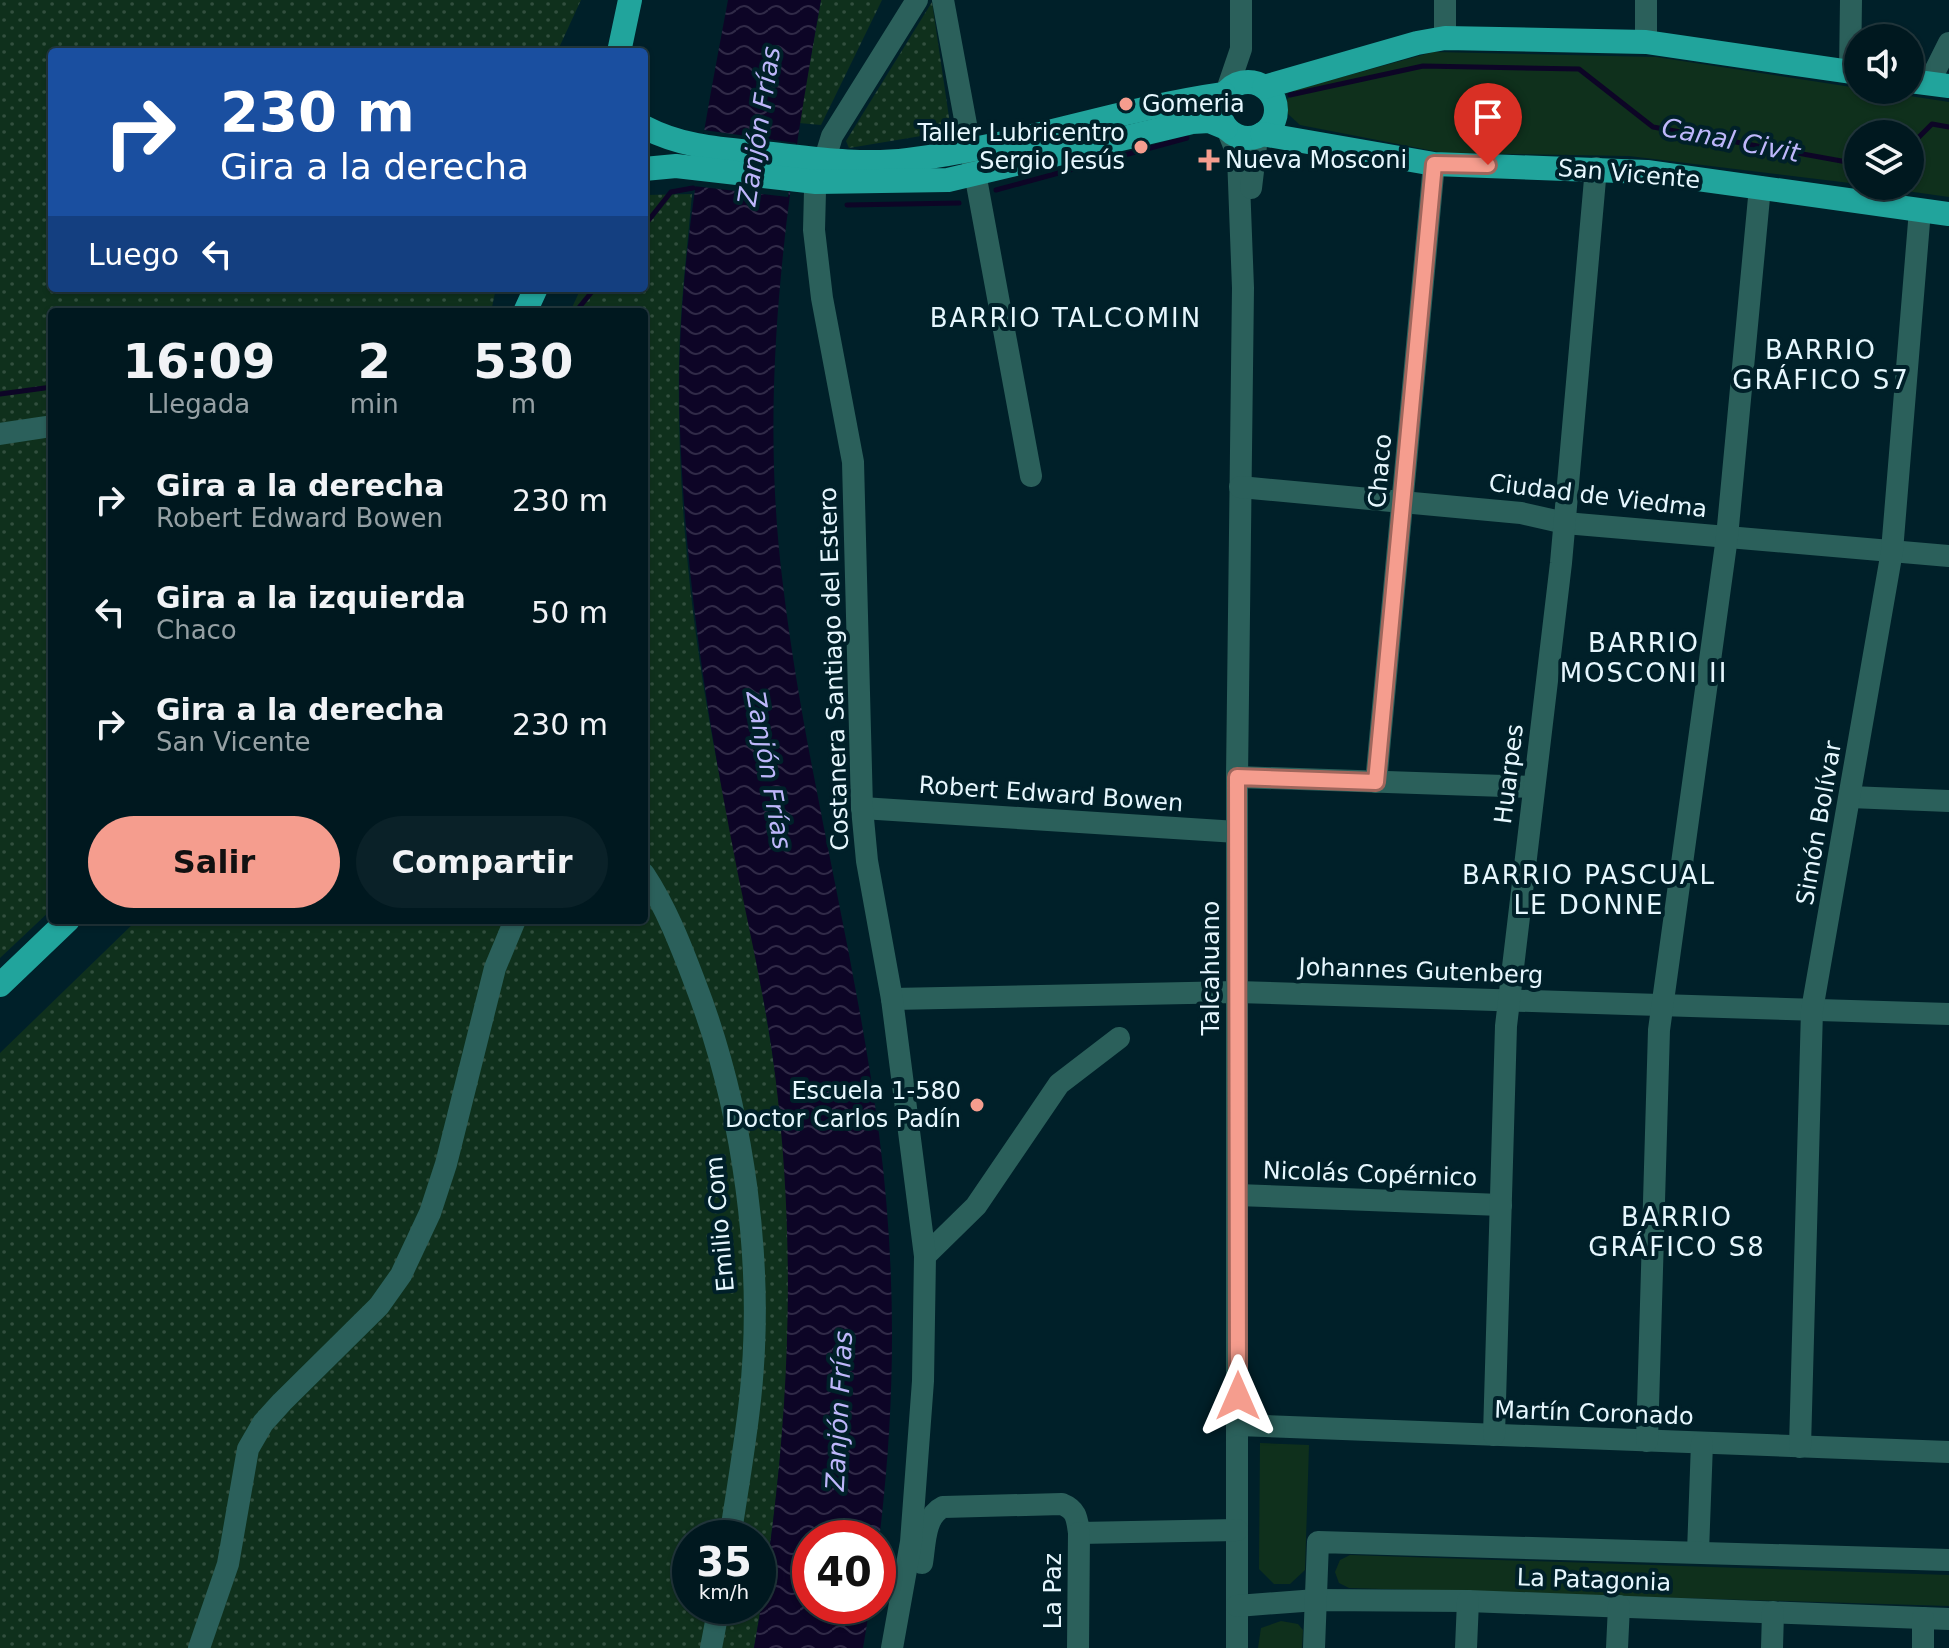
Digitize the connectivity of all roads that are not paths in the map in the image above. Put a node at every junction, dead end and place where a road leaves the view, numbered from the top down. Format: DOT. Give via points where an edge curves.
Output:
graph roads {
  1 [pos="917,0"];
  2 [pos="943,0"];
  3 [pos="1241,0"];
  4 [pos="1445,0"];
  5 [pos="1646,0"];
  6 [pos="1851,0"];
  7 [pos="629,4"];
  8 [pos="1852,24"];
  9 [pos="1445,38"];
  10 [pos="1646,42"];
  11 [pos="1949,43"];
  12 [pos="620,48"];
  13 [pos="626,48"];
  14 [pos="1241,49"];
  15 [pos="1844,71"];
  16 [pos="1929,83"];
  17 [pos="1262,86"];
  18 [pos="1226,92"];
  19 [pos="648,129"];
  20 [pos="1227,129"];
  21 [pos="1260,135"];
  22 [pos="969,149"];
  23 [pos="699,157"];
  24 [pos="1434,164"];
  25 [pos="648,168"];
  26 [pos="1596,168"];
  27 [pos="820,171"];
  28 [pos="975,176"];
  29 [pos="1760,187"];
  30 [pos="1920,210"];
  31 [pos="1949,214"];
  32 [pos="1243,288"];
  33 [pos="48,427"];
  34 [pos="0,434"];
  35 [pos="1031,476"];
  36 [pos="1240,487"];
  37 [pos="1403,501"];
  38 [pos="1565,523"];
  39 [pos="1727,537"];
  40 [pos="1892,551"];
  41 [pos="1949,556"];
  42 [pos="1237,777"];
  43 [pos="1376,782"];
  44 [pos="1534,787"];
  45 [pos="1850,797"];
  46 [pos="1949,801"];
  47 [pos="862,808"];
  48 [pos="1237,832"];
  49 [pos="648,882"];
  50 [pos="64,924"];
  51 [pos="513,924"];
  52 [pos="0,985"];
  53 [pos="1237,992"];
  54 [pos="892,999"];
  55 [pos="1509,1000"];
  56 [pos="1662,1005"];
  57 [pos="1812,1010"];
  58 [pos="1949,1014"];
  59 [pos="1119,1038"];
  60 [pos="1237,1195"];
  61 [pos="1501,1205"];
  62 [pos="925,1256"];
  63 [pos="1238,1425"];
  64 [pos="1494,1435"];
  65 [pos="1647,1441"];
  66 [pos="1702,1443"];
  67 [pos="1800,1447"];
  68 [pos="1949,1452"];
  69 [pos="733,1520"];
  70 [pos="1237,1530"];
  71 [pos="1079,1533"];
  72 [pos="1698,1552"];
  73 [pos="1949,1560"];
  74 [pos="1316,1600"];
  75 [pos="1468,1601"];
  76 [pos="1237,1606"];
  77 [pos="1619,1606"];
  78 [pos="1773,1612"];
  79 [pos="1923,1618"];
  80 [pos="1949,1619"];
  81 [pos="716,1624"];
  82 [pos="199,1648"];
  83 [pos="711,1648"];
  84 [pos="892,1648"];
  85 [pos="907,1648"];
  86 [pos="1078,1648"];
  87 [pos="1237,1648"];
  88 [pos="1314,1648"];
  89 [pos="1466,1648"];
  90 [pos="1617,1648"];
  91 [pos="1772,1648"];
  92 [pos="1923,1648"];
  1 -- 27 [label="street, Costanera Santiago del Estero" via="832,136"];
  2 -- 22 [label="street"];
  3 -- 14 [label="street"];
  4 -- 9 [label="street"];
  5 -- 10 [label="street"];
  6 -- 8 [label="street"];
  7 -- 12 [label="main road"];
  7 -- 13 [label="main road"];
  9 -- 10 [label="main road"];
  9 -- 17 [label="main road"];
  10 -- 15 [label="main road"];
  11 -- 16 [label="street"];
  14 -- 17 [label="street"];
  14 -- 18 [label="street"];
  17 -- 18 [label="main road" via="1243,82"];
  17 -- 21 [label="main road" via="1276,111"];
  18 -- 20 [label="main road" via="1219,111"];
  18 -- 22 [label="main road"];
  19 -- 23 [label="main road"];
  20 -- 21 [label="main road" via="1242,137"];
  20 -- 28 [label="main road" via="1209,121 1192,122"];
  20 -- 32 [label="street, Talcahuano" via="1238,156"];
  21 -- 24 [label="main road, San Vicente"];
  21 -- 32 [label="street, Talcahuano"];
  22 -- 27 [label="main road"];
  22 -- 28 [label="street"];
  23 -- 25 [label="main road"];
  23 -- 27 [label="main road"];
  24 -- 26 [label="main road, San Vicente"];
  24 -- 37 [label="street, Chaco"];
  26 -- 29 [label="main road, San Vicente"];
  26 -- 38 [label="street, Huarpes"];
  27 -- 28 [label="main road" via="914,183"];
  27 -- 47 [label="street, Costanera Santiago del Estero" via="813,211 820,287 853,462"];
  28 -- 35 [label="street"];
  29 -- 30 [label="main road, San Vicente"];
  29 -- 39 [label="street"];
  30 -- 31 [label="main road, San Vicente"];
  30 -- 40 [label="street, Simón Bolívar"];
  32 -- 36 [label="street, Talcahuano"];
  33 -- 34 [label="street"];
  36 -- 37 [label="street, Ciudad de Viedma"];
  36 -- 42 [label="street, Talcahuano"];
  37 -- 38 [label="street, Ciudad de Viedma"];
  37 -- 43 [label="street, Chaco"];
  38 -- 39 [label="street, Ciudad de Viedma"];
  38 -- 44 [label="street, Huarpes"];
  39 -- 40 [label="street, Ciudad de Viedma"];
  39 -- 56 [label="street"];
  40 -- 41 [label="street, Ciudad de Viedma"];
  40 -- 45 [label="street, Simón Bolívar"];
  42 -- 43 [label="street"];
  42 -- 48 [label="street, Talcahuano"];
  43 -- 44 [label="street"];
  44 -- 55 [label="street, Huarpes"];
  45 -- 46 [label="street"];
  45 -- 57 [label="street, Simón Bolívar"];
  47 -- 48 [label="street, Robert Edward Bowen"];
  47 -- 54 [label="street, Costanera Santiago del Estero"];
  48 -- 53 [label="street, Talcahuano"];
  49 -- 69 [label="street, Emilio Com" via="684,953 711,1024 745,1180 751,1246 750,1398"];
  50 -- 52 [label="main road"];
  51 -- 82 [label="street" via="495,968 430,1213 401,1275 379,1306 272,1412 248,1449 228,1564"];
  53 -- 54 [label="street, Johannes Gutenberg"];
  53 -- 55 [label="street, Johannes Gutenberg"];
  53 -- 60 [label="street, Talcahuano"];
  54 -- 62 [label="street, Costanera Santiago del Estero"];
  55 -- 56 [label="street, Johannes Gutenberg"];
  55 -- 61 [label="street, Huarpes"];
  56 -- 57 [label="street, Johannes Gutenberg"];
  56 -- 65 [label="street"];
  57 -- 58 [label="street, Johannes Gutenberg"];
  57 -- 67 [label="street, Simón Bolívar"];
  59 -- 62 [label="street" via="1059,1084 976,1206"];
  60 -- 61 [label="street, Nicolás Copérnico"];
  60 -- 63 [label="street, Talcahuano"];
  61 -- 64 [label="street, Huarpes"];
  62 -- 84 [label="street, Costanera Santiago del Estero" via="923,1381 911,1542"];
  63 -- 64 [label="street, Martín Coronado"];
  63 -- 70 [label="street, Talcahuano"];
  64 -- 65 [label="street, Martín Coronado"];
  65 -- 66 [label="street, Martín Coronado"];
  66 -- 67 [label="street, Martín Coronado"];
  66 -- 72 [label="street"];
  67 -- 68 [label="street, Martín Coronado"];
  70 -- 71 [label="street"];
  70 -- 76 [label="street, Talcahuano"];
  71 -- 85 [label="street" via="1077,1516 1062,1504 934,1511"];
  71 -- 86 [label="street, La Paz"];
  72 -- 73 [label="street, La Patagonia"];
  72 -- 74 [label="street, La Patagonia" via="1318,1542"];
  74 -- 75 [label="street, La Patagonia"];
  74 -- 76 [label="street, La Patagonia"];
  74 -- 88 [label="street"];
  75 -- 77 [label="street, La Patagonia"];
  75 -- 89 [label="street"];
  76 -- 87 [label="street, Talcahuano"];
  77 -- 78 [label="street, La Patagonia"];
  77 -- 90 [label="street"];
  78 -- 79 [label="street, La Patagonia"];
  78 -- 91 [label="street"];
  79 -- 80 [label="street, La Patagonia"];
  79 -- 92 [label="street"];
  81 -- 83 [label="street"];
}
